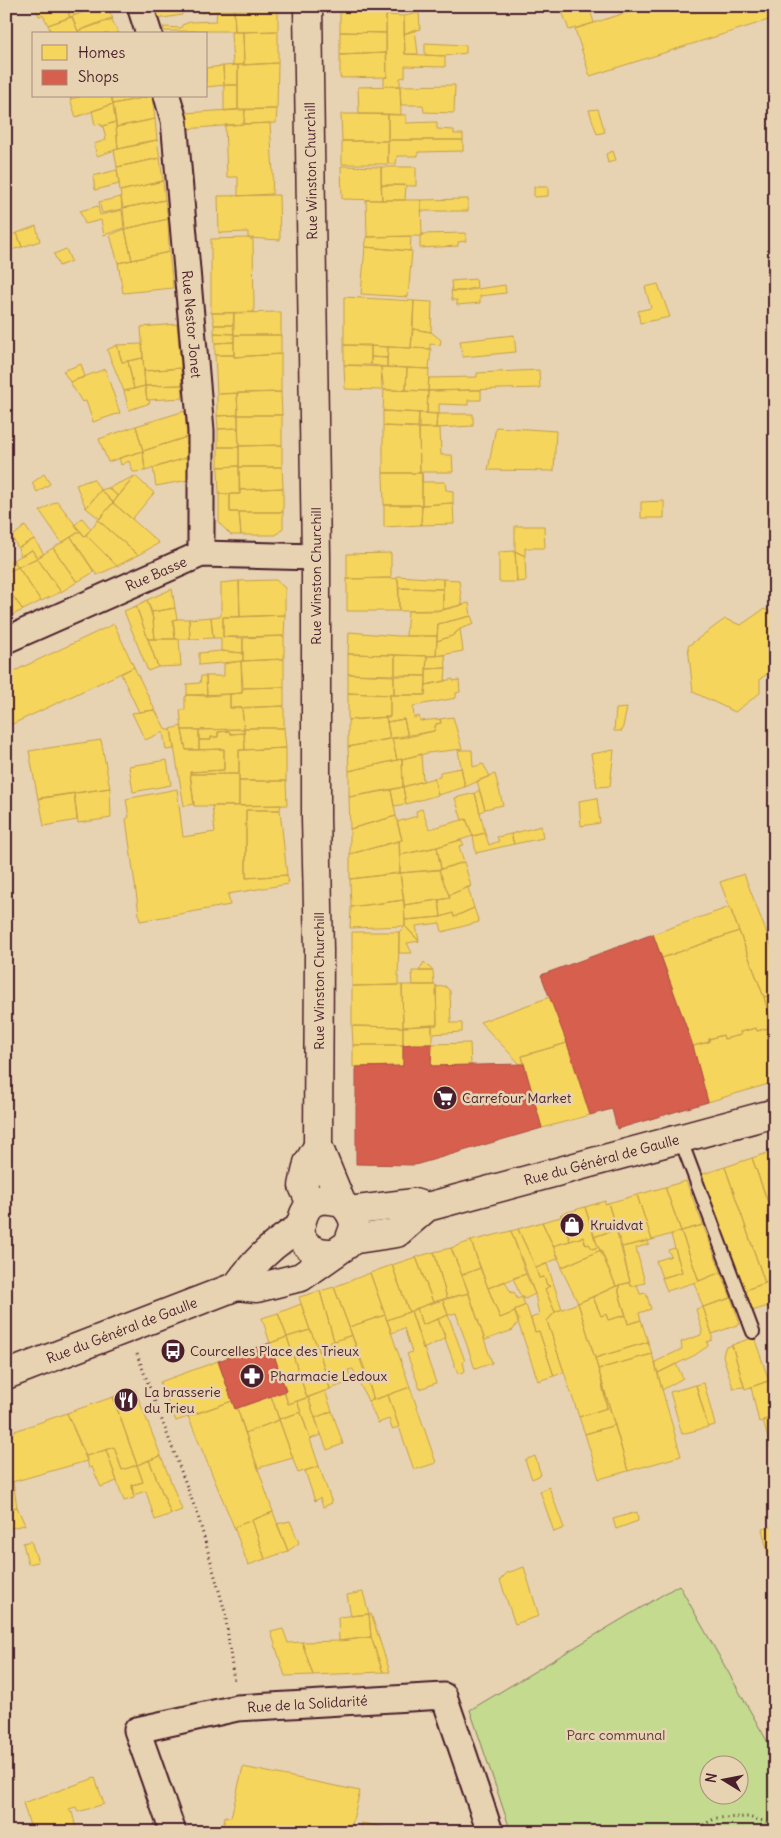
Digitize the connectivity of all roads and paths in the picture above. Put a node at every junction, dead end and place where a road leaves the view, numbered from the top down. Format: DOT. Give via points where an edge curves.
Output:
graph roads {
  1 [pos="140,6"];
  2 [pos="308,6"];
  3 [pos="148,32"];
  4 [pos="168,98"];
  5 [pos="201,554"];
  6 [pos="316,557"];
  7 [pos="6,640"];
  8 [pos="775,1113"];
  9 [pos="680,1138"];
  10 [pos="318,1146"];
  11 [pos="311,1204"];
  12 [pos="345,1207"];
  13 [pos="427,1207"];
  14 [pos="299,1228"];
  15 [pos="341,1246"];
  16 [pos="237,1286"];
  17 [pos="127,1328"];
  18 [pos="753,1332"];
  19 [pos="6,1375"];
  20 [pos="237,1708"];
  21 [pos="775,1824"];
  22 [pos="173,1832"];
  23 [pos="490,1832"];
  24 [pos="690,1832"];
  1 -- 3 [label="street"];
  2 -- 6 [label="main road, Rue Winston Churchill"];
  4 -- 5 [label="street, Rue Nestor Jonet" via="174,120 201,431"];
  5 -- 6 [label="street, Rue Basse"];
  5 -- 7 [label="street, Rue Basse"];
  6 -- 10 [label="main road, Rue Winston Churchill"];
  8 -- 9 [label="main road, Rue du Général de Gaulle"];
  9 -- 13 [label="main road, Rue du Général de Gaulle"];
  9 -- 18 [label="lane"];
  10 -- 11 [label="main road" via="308,1163 303,1186"];
  10 -- 12 [label="main road"];
  11 -- 12 [label="main road" via="327,1199"];
  11 -- 14 [label="main road"];
  12 -- 13 [label="main road" via="414,1203"];
  12 -- 15 [label="main road" via="353,1219 354,1228"];
  13 -- 15 [label="main road" via="397,1232"];
  14 -- 15 [label="main road" via="302,1238 314,1251 323,1254"];
  14 -- 16 [label="main road" via="250,1268"];
  15 -- 16 [label="main road" via="301,1277 257,1288"];
  16 -- 17 [label="main road, Rue du Général de Gaulle"];
  17 -- 19 [label="main road, Rue du Général de Gaulle"];
  17 -- 20 [label="path" via="198,1516 225,1612"];
  20 -- 22 [label="street, Rue de la Solidarité" via="137,1730"];
  20 -- 23 [label="street, Rue de la Solidarité" via="444,1696"];
  21 -- 24 [label="path" via="748,1817 716,1818"];
}
